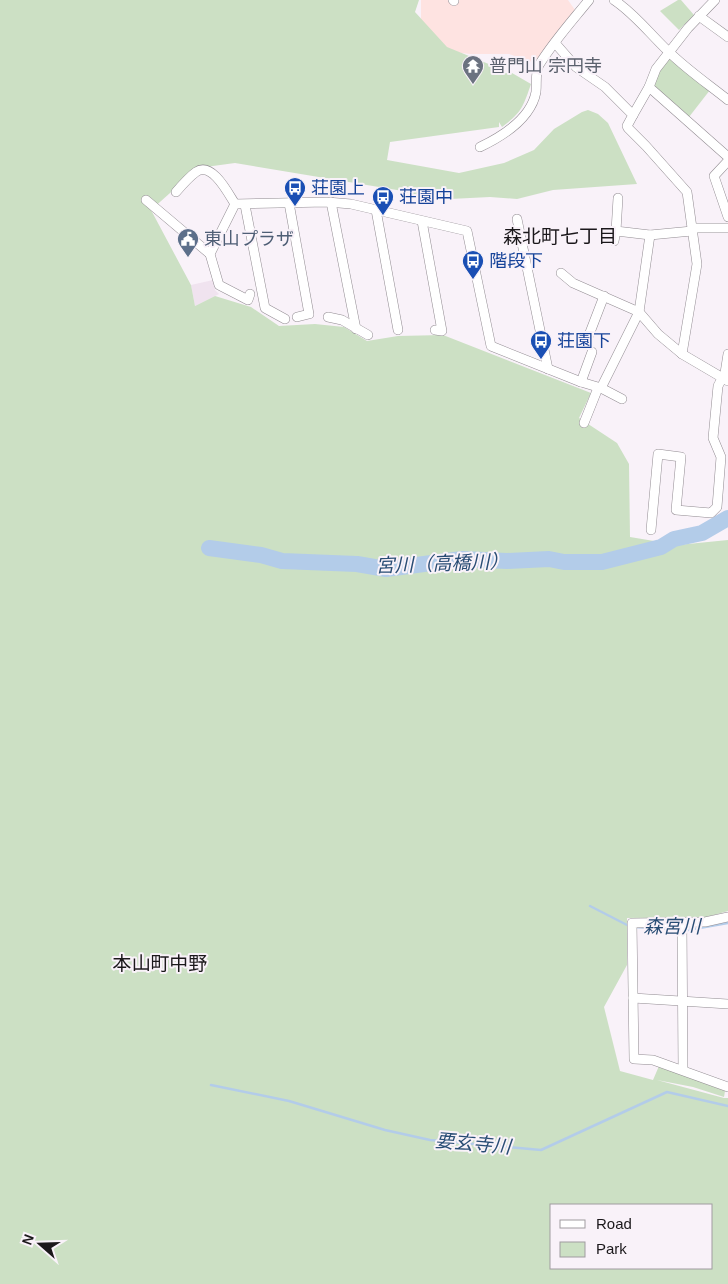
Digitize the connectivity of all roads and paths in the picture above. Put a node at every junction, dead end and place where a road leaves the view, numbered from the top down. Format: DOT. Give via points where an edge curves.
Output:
graph roads {
  1 [pos="589,0"];
  2 [pos="614,0"];
  3 [pos="715,0"];
  4 [pos="699,16"];
  5 [pos="728,37"];
  6 [pos="555,42"];
  7 [pos="669,53"];
  8 [pos="649,87"];
  9 [pos="728,100"];
  10 [pos="633,115"];
  11 [pos="480,147"];
  12 [pos="728,157"];
  13 [pos="728,161"];
  14 [pos="176,192"];
  15 [pos="618,198"];
  16 [pos="146,200"];
  17 [pos="331,202"];
  18 [pos="289,203"];
  19 [pos="235,204"];
  20 [pos="245,205"];
  21 [pos="376,210"];
  22 [pos="728,217"];
  23 [pos="517,219"];
  24 [pos="422,221"];
  25 [pos="728,228"];
  26 [pos="692,229"];
  27 [pos="616,231"];
  28 [pos="650,235"];
  29 [pos="614,241"];
  30 [pos="210,254"];
  31 [pos="561,273"];
  32 [pos="250,294"];
  33 [pos="604,296"];
  34 [pos="639,312"];
  35 [pos="297,317"];
  36 [pos="328,317"];
  37 [pos="285,319"];
  38 [pos="356,329"];
  39 [pos="435,330"];
  40 [pos="398,331"];
  41 [pos="368,335"];
  42 [pos="589,335"];
  43 [pos="592,352"];
  44 [pos="682,354"];
  45 [pos="728,354"];
  46 [pos="548,369"];
  47 [pos="725,380"];
  48 [pos="581,382"];
  49 [pos="600,388"];
  50 [pos="622,399"];
  51 [pos="584,423"];
  52 [pos="651,530"];
  53 [pos="728,917"];
  54 [pos="682,924"];
  55 [pos="633,998"];
  56 [pos="682,1002"];
  57 [pos="728,1004"];
  58 [pos="683,1070"];
  59 [pos="728,1087"];
  1 -- 6 [label="street"];
  2 -- 7 [label="street" via="628,9"];
  3 -- 4 [label="street"];
  4 -- 5 [label="street"];
  4 -- 7 [label="street"];
  6 -- 10 [label="street" via="576,67 604,87"];
  6 -- 11 [label="street" via="538,67 532,105 521,119"];
  7 -- 8 [label="street" via="656,69"];
  7 -- 9 [label="street"];
  8 -- 10 [label="street"];
  8 -- 12 [label="street"];
  10 -- 26 [label="street" via="628,128 687,192"];
  13 -- 22 [label="street" via="714,176"];
  14 -- 19 [label="street" via="197,171 204,169 212,172"];
  15 -- 27 [label="street"];
  16 -- 30 [label="street"];
  17 -- 18 [label="street"];
  17 -- 21 [label="street"];
  17 -- 38 [label="street"];
  18 -- 20 [label="street"];
  18 -- 35 [label="street" via="309,314"];
  19 -- 20 [label="street"];
  19 -- 30 [label="street"];
  20 -- 37 [label="street" via="265,308"];
  21 -- 24 [label="street"];
  21 -- 40 [label="street"];
  23 -- 46 [label="street"];
  24 -- 39 [label="street" via="442,331"];
  24 -- 46 [label="street" via="467,231 491,346"];
  25 -- 26 [label="street"];
  26 -- 28 [label="street"];
  26 -- 44 [label="street" via="697,264"];
  27 -- 28 [label="street"];
  27 -- 29 [label="street"];
  28 -- 34 [label="street"];
  30 -- 32 [label="street" via="219,285 248,300"];
  31 -- 33 [label="street" via="573,283"];
  33 -- 34 [label="street"];
  33 -- 42 [label="street"];
  34 -- 44 [label="street"];
  34 -- 49 [label="street"];
  36 -- 38 [label="street" via="342,320"];
  38 -- 41 [label="street"];
  43 -- 48 [label="street"];
  44 -- 47 [label="street"];
  45 -- 47 [label="street"];
  46 -- 48 [label="street"];
  47 -- 52 [label="street" via="718,386 713,438 721,457 717,507 710,513 676,510 681,456 658,454"];
  48 -- 49 [label="street"];
  49 -- 50 [label="street"];
  49 -- 51 [label="street"];
  53 -- 54 [label="street"];
  54 -- 55 [label="street" via="632,923"];
  54 -- 56 [label="street"];
  55 -- 56 [label="street"];
  55 -- 58 [label="street" via="634,1059 653,1060"];
  56 -- 57 [label="street"];
  56 -- 58 [label="street"];
  58 -- 59 [label="street"];
}
